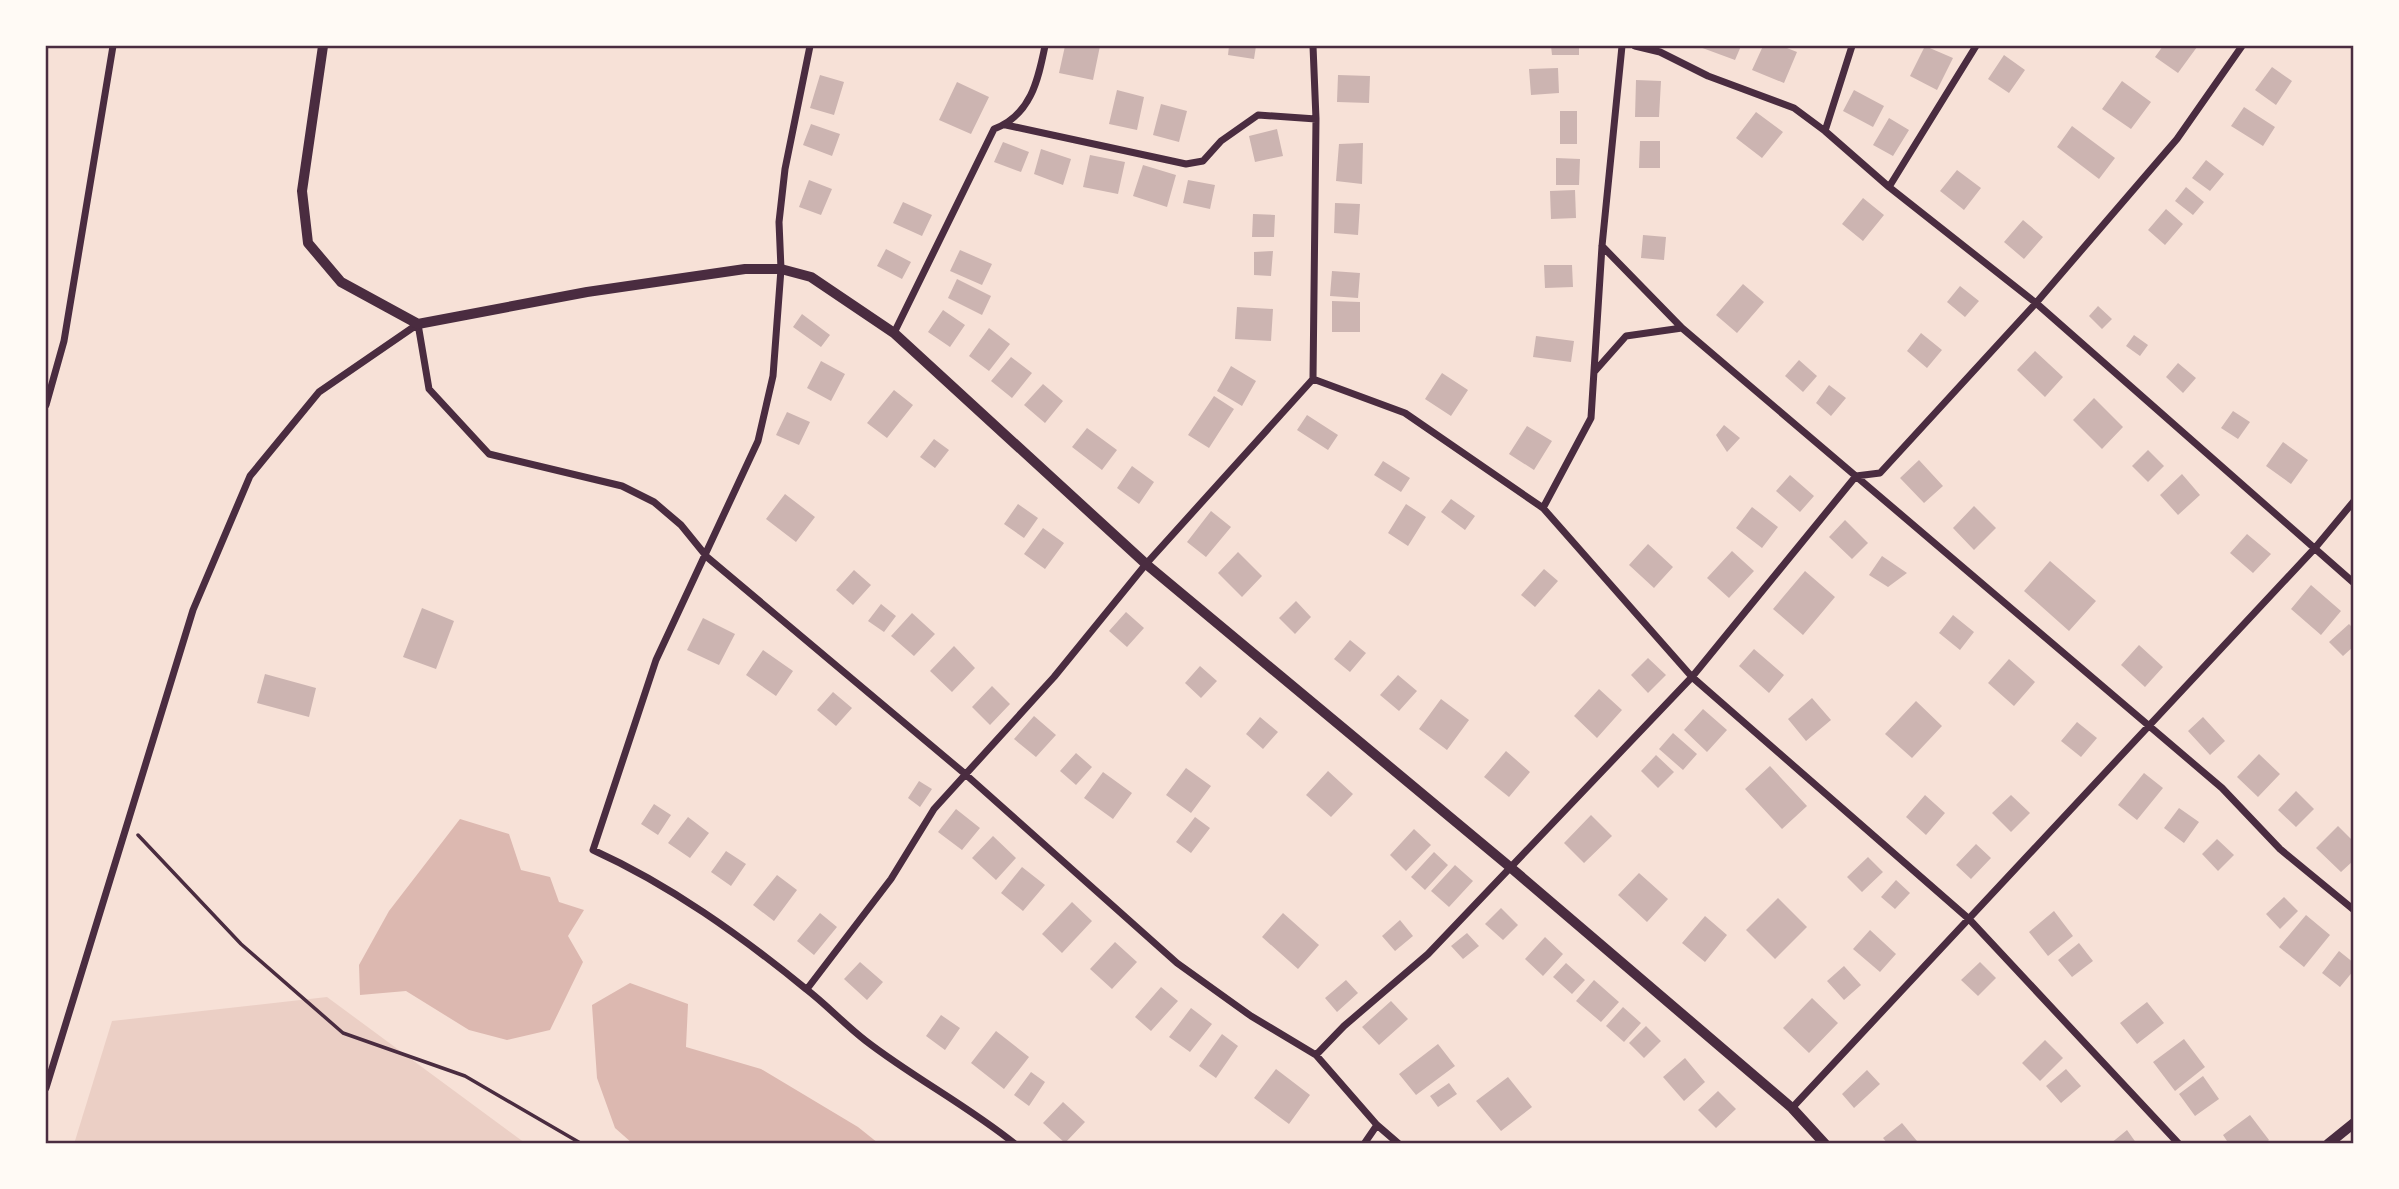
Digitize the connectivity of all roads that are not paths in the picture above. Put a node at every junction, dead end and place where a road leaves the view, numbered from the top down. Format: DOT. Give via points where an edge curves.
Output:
graph roads {
  1 [pos="113,46"];
  2 [pos="323,46"];
  3 [pos="810,46"];
  4 [pos="1045,46"];
  5 [pos="1313,46"];
  6 [pos="1622,46"];
  7 [pos="1635,46"];
  8 [pos="1852,46"];
  9 [pos="1976,46"];
  10 [pos="2242,46"];
  11 [pos="1316,120"];
  12 [pos="1006,125"];
  13 [pos="1825,131"];
  14 [pos="1889,187"];
  15 [pos="1602,246"];
  16 [pos="781,269"];
  17 [pos="2036,303"];
  18 [pos="418,324"];
  19 [pos="1682,328"];
  20 [pos="894,333"];
  21 [pos="1595,372"];
  22 [pos="1313,379"];
  23 [pos="46,405"];
  24 [pos="1856,476"];
  25 [pos="2354,501"];
  26 [pos="1543,508"];
  27 [pos="2315,548"];
  28 [pos="707,557"];
  29 [pos="1146,564"];
  30 [pos="2354,583"];
  31 [pos="1692,677"];
  32 [pos="2149,726"];
  33 [pos="964,773"];
  34 [pos="1510,867"];
  35 [pos="2354,910"];
  36 [pos="1969,919"];
  37 [pos="807,989"];
  38 [pos="1316,1055"];
  39 [pos="46,1088"];
  40 [pos="1792,1108"];
  41 [pos="2354,1123"];
  42 [pos="1377,1125"];
  43 [pos="1015,1143"];
  44 [pos="1364,1143"];
  45 [pos="1399,1143"];
  46 [pos="1825,1143"];
  47 [pos="2179,1143"];
  48 [pos="2328,1143"];
  1 -- 23 [label="street" via="64,341"];
  2 -- 18 [label="street" via="302,191 308,243 341,282"];
  3 -- 16 [label="street" via="785,169 779,222"];
  4 -- 12 [label="street" via="1036,88"];
  5 -- 11 [label="street"];
  6 -- 15 [label="street"];
  7 -- 13 [label="street" via="1794,108"];
  8 -- 13 [label="street"];
  9 -- 14 [label="street"];
  10 -- 17 [label="street" via="2177,139"];
  11 -- 12 [label="street" via="1258,115 1221,141 1203,162 1186,164"];
  11 -- 22 [label="street"];
  12 -- 20 [label="street" via="994,129"];
  13 -- 14 [label="street"];
  14 -- 17 [label="street"];
  15 -- 19 [label="street"];
  15 -- 21 [label="street"];
  16 -- 18 [label="street" via="745,269 587,292"];
  16 -- 20 [label="street" via="811,277"];
  16 -- 28 [label="street" via="774,376 758,441"];
  17 -- 24 [label="street" via="1880,473"];
  17 -- 27 [label="street"];
  18 -- 28 [label="street" via="429,389 489,454 622,486 654,502"];
  18 -- 39 [label="street" via="319,391 250,476 193,610"];
  19 -- 21 [label="street" via="1626,336"];
  19 -- 24 [label="street"];
  20 -- 29 [label="street"];
  21 -- 26 [label="street" via="1591,418"];
  22 -- 26 [label="street" via="1405,413"];
  22 -- 29 [label="street"];
  24 -- 31 [label="street"];
  24 -- 32 [label="street"];
  25 -- 27 [label="street"];
  26 -- 31 [label="street"];
  27 -- 30 [label="street"];
  27 -- 32 [label="street"];
  28 -- 33 [label="street"];
  28 -- 37 [label="street" via="656,660 593,850 647,875"];
  29 -- 33 [label="street" via="1054,677"];
  29 -- 34 [label="street"];
  31 -- 34 [label="street"];
  31 -- 36 [label="street"];
  32 -- 35 [label="street" via="2222,788 2280,849"];
  32 -- 36 [label="street"];
  33 -- 37 [label="street"];
  33 -- 38 [label="street" via="1177,963"];
  34 -- 38 [label="street" via="1428,954"];
  34 -- 40 [label="street"];
  36 -- 40 [label="street"];
  36 -- 47 [label="street"];
  37 -- 43 [label="street" via="867,1041"];
  38 -- 42 [label="street"];
  40 -- 46 [label="street"];
  41 -- 48 [label="street"];
  42 -- 44 [label="street"];
  42 -- 45 [label="street"];
}
